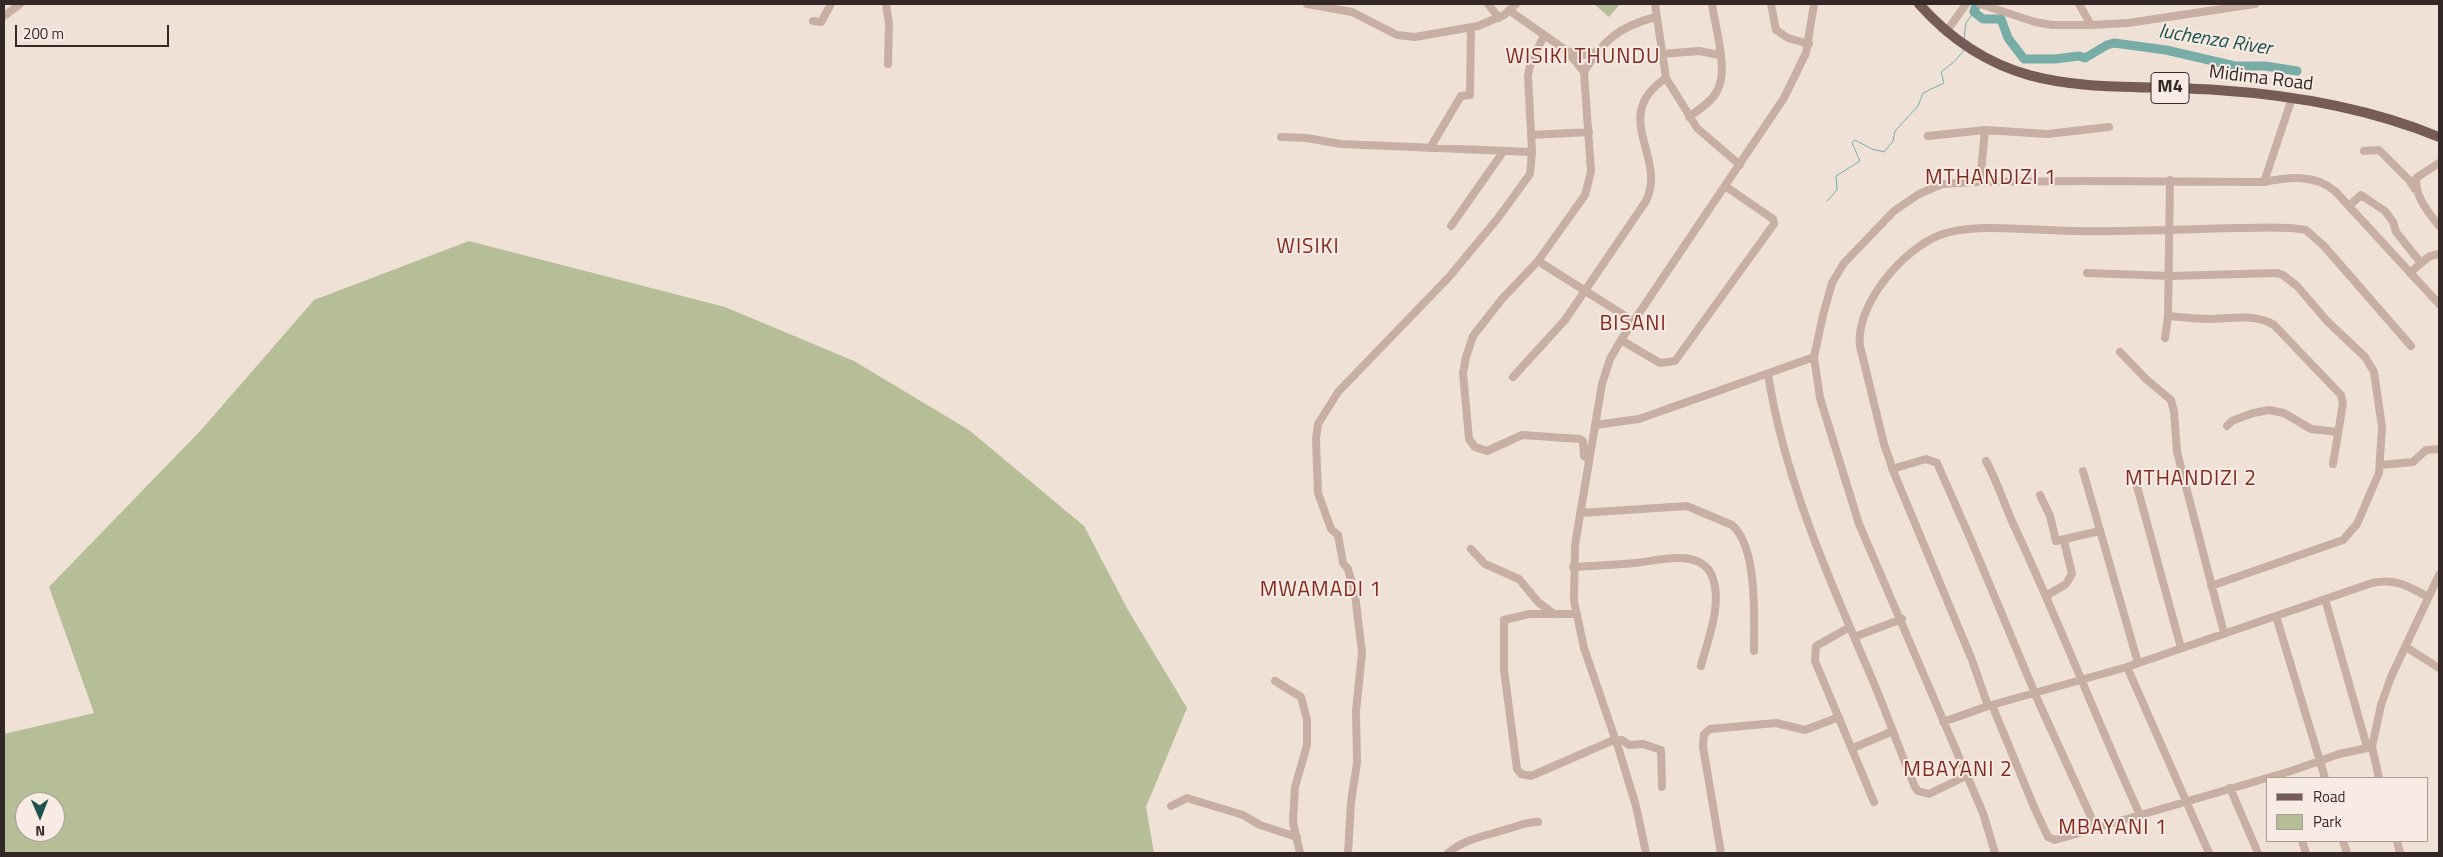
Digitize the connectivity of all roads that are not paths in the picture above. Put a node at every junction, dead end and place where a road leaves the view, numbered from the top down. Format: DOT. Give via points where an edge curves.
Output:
graph roads {
  1 [pos="20,4"];
  2 [pos="831,4"];
  3 [pos="886,4"];
  4 [pos="1307,4"];
  5 [pos="1488,4"];
  6 [pos="1516,4"];
  7 [pos="1655,4"];
  8 [pos="1712,4"];
  9 [pos="1771,4"];
  10 [pos="1814,4"];
  11 [pos="1919,4"];
  12 [pos="1966,4"];
  13 [pos="1980,4"];
  14 [pos="2079,4"];
  15 [pos="2255,4"];
  16 [pos="1510,11"];
  17 [pos="4,16"];
  18 [pos="1656,17"];
  19 [pos="1499,18"];
  20 [pos="813,21"];
  21 [pos="2091,25"];
  22 [pos="1471,28"];
  23 [pos="1946,32"];
  24 [pos="1544,36"];
  25 [pos="1809,44"];
  26 [pos="1567,51"];
  27 [pos="1596,52"];
  28 [pos="1661,54"];
  29 [pos="1720,55"];
  30 [pos="888,64"];
  31 [pos="1584,72"];
  32 [pos="1666,78"];
  33 [pos="2292,98"];
  34 [pos="1689,117"];
  35 [pos="2109,127"];
  36 [pos="1985,130"];
  37 [pos="1589,132"];
  38 [pos="1531,135"];
  39 [pos="1928,136"];
  40 [pos="1280,137"];
  41 [pos="2439,137"];
  42 [pos="1430,148"];
  43 [pos="2364,151"];
  44 [pos="1503,152"];
  45 [pos="1532,152"];
  46 [pos="2439,162"];
  47 [pos="1740,165"];
  48 [pos="2170,180"];
  49 [pos="1980,182"];
  50 [pos="2264,182"];
  51 [pos="1726,186"];
  52 [pos="2416,191"];
  53 [pos="2349,206"];
  54 [pos="1451,226"];
  55 [pos="2439,226"];
  56 [pos="2170,229"];
  57 [pos="2439,254"];
  58 [pos="1538,261"];
  59 [pos="2421,263"];
  60 [pos="2087,273"];
  61 [pos="2410,273"];
  62 [pos="2170,276"];
  63 [pos="1584,292"];
  64 [pos="2439,304"];
  65 [pos="2168,316"];
  66 [pos="1633,321"];
  67 [pos="2165,338"];
  68 [pos="1621,340"];
  69 [pos="2410,346"];
  70 [pos="2120,352"];
  71 [pos="1814,357"];
  72 [pos="1768,374"];
  73 [pos="1513,377"];
  74 [pos="1595,425"];
  75 [pos="2227,426"];
  76 [pos="2338,432"];
  77 [pos="2439,449"];
  78 [pos="1589,459"];
  79 [pos="1986,461"];
  80 [pos="2333,464"];
  81 [pos="2381,465"];
  82 [pos="1892,469"];
  83 [pos="2083,471"];
  84 [pos="2134,479"];
  85 [pos="2040,495"];
  86 [pos="1580,513"];
  87 [pos="2100,531"];
  88 [pos="2064,541"];
  89 [pos="1471,548"];
  90 [pos="1574,567"];
  91 [pos="2439,576"];
  92 [pos="2211,586"];
  93 [pos="2046,596"];
  94 [pos="2428,597"];
  95 [pos="2325,599"];
  96 [pos="1554,614"];
  97 [pos="1575,614"];
  98 [pos="2276,616"];
  99 [pos="1902,620"];
  100 [pos="1850,627"];
  101 [pos="2224,633"];
  102 [pos="1854,637"];
  103 [pos="2406,647"];
  104 [pos="2181,648"];
  105 [pos="1754,651"];
  106 [pos="2138,663"];
  107 [pos="1701,666"];
  108 [pos="2127,667"];
  109 [pos="2439,668"];
  110 [pos="2081,680"];
  111 [pos="1274,681"];
  112 [pos="2035,692"];
  113 [pos="1990,705"];
  114 [pos="1839,717"];
  115 [pos="1943,722"];
  116 [pos="1893,731"];
  117 [pos="1616,740"];
  118 [pos="2369,747"];
  119 [pos="1853,748"];
  120 [pos="2319,761"];
  121 [pos="1966,776"];
  122 [pos="2274,777"];
  123 [pos="2324,777"];
  124 [pos="2379,777"];
  125 [pos="2266,779"];
  126 [pos="1662,787"];
  127 [pos="2230,788"];
  128 [pos="1874,802"];
  129 [pos="2186,802"];
  130 [pos="1171,806"];
  131 [pos="2140,815"];
  132 [pos="1538,822"];
  133 [pos="2096,828"];
  134 [pos="1296,837"];
  135 [pos="1300,853"];
  136 [pos="1348,853"];
  137 [pos="1448,853"];
  138 [pos="1646,853"];
  139 [pos="1721,853"];
  140 [pos="1995,853"];
  141 [pos="2209,853"];
  142 [pos="2258,853"];
  1 -- 17 [label="street"];
  2 -- 20 [label="street" via="821,22"];
  3 -- 30 [label="street"];
  4 -- 22 [label="street" via="1352,12 1397,35 1408,37"];
  5 -- 19 [label="street"];
  6 -- 16 [label="street"];
  7 -- 18 [label="street"];
  8 -- 29 [label="street"];
  9 -- 25 [label="street" via="1776,30 1788,38"];
  10 -- 25 [label="street"];
  11 -- 23 [label="main road, Midima Road / M4"];
  12 -- 23 [label="street"];
  13 -- 21 [label="street" via="2035,22"];
  14 -- 21 [label="street"];
  15 -- 21 [label="street" via="2128,23"];
  16 -- 19 [label="street"];
  16 -- 24 [label="street"];
  18 -- 27 [label="street" via="1619,30"];
  18 -- 28 [label="street"];
  19 -- 22 [label="street"];
  22 -- 42 [label="street" via="1470,95 1461,96"];
  23 -- 33 [label="main road, Midima Road / M4" via="1990,60 2054,82 2218,90"];
  24 -- 26 [label="street"];
  24 -- 38 [label="street" via="1531,61 1528,76"];
  25 -- 47 [label="street" via="1793,84"];
  26 -- 27 [label="street" via="1583,55"];
  26 -- 31 [label="street"];
  27 -- 31 [label="street"];
  28 -- 29 [label="street" via="1699,51"];
  28 -- 32 [label="street"];
  29 -- 34 [label="street" via="1721,77 1717,92"];
  31 -- 37 [label="street"];
  32 -- 34 [label="street"];
  32 -- 63 [label="street" via="1650,90 1641,106 1651,176 1649,195"];
  33 -- 41 [label="main road, Midima Road / M4" via="2371,114"];
  33 -- 50 [label="street"];
  34 -- 47 [label="street" via="1707,138"];
  35 -- 36 [label="street" via="2036,134"];
  36 -- 39 [label="street"];
  36 -- 49 [label="street"];
  37 -- 38 [label="street"];
  37 -- 58 [label="street" via="1592,172 1588,188"];
  38 -- 45 [label="street"];
  40 -- 42 [label="street" via="1341,144"];
  42 -- 44 [label="street"];
  43 -- 52 [label="street" via="2379,150"];
  44 -- 45 [label="street"];
  44 -- 54 [label="street"];
  45 -- 136 [label="street" via="1530,174 1498,218 1449,277 1338,392 1318,424 1318,493 1331,529 1338,535 1343,563 1355,594 1362,653 1356,710 1357,763"];
  46 -- 52 [label="street" via="2416,178"];
  47 -- 51 [label="street"];
  48 -- 49 [label="street"];
  48 -- 50 [label="street"];
  48 -- 56 [label="street"];
  49 -- 71 [label="street" via="1942,184 1894,210 1844,263 1832,283"];
  50 -- 53 [label="street" via="2289,177 2315,180 2326,184"];
  51 -- 66 [label="street"];
  51 -- 68 [label="street" via="1772,219 1774,224 1679,358 1660,363"];
  52 -- 55 [label="street"];
  53 -- 59 [label="street" via="2361,195 2384,211"];
  53 -- 61 [label="street"];
  56 -- 62 [label="street"];
  56 -- 69 [label="street" via="2306,230 2324,246"];
  56 -- 82 [label="street" via="2072,232 1974,229 1941,234 1914,250 1893,270 1878,291 1864,317 1860,334 1860,346"];
  57 -- 59 [label="street"];
  58 -- 63 [label="street"];
  58 -- 78 [label="street" via="1487,316 1471,343 1463,373 1469,439 1476,447 1487,451 1522,435 1580,439 1584,456"];
  59 -- 61 [label="street"];
  60 -- 62 [label="street"];
  61 -- 64 [label="street"];
  62 -- 65 [label="street"];
  62 -- 81 [label="street" via="2277,273 2292,280 2327,322 2366,356 2373,367 2382,427"];
  63 -- 66 [label="street"];
  63 -- 73 [label="street" via="1565,320"];
  65 -- 67 [label="street"];
  65 -- 76 [label="street" via="2206,319 2254,317 2274,326 2341,395 2343,402"];
  66 -- 68 [label="street"];
  68 -- 74 [label="street" via="1605,374"];
  70 -- 92 [label="street" via="2171,400 2177,452"];
  71 -- 72 [label="street"];
  71 -- 99 [label="street" via="1820,398 1859,524"];
  72 -- 74 [label="street" via="1639,419"];
  72 -- 100 [label="street" via="1785,451 1829,578"];
  74 -- 78 [label="street"];
  75 -- 76 [label="street" via="2253,413 2269,410 2284,413 2312,429"];
  76 -- 80 [label="street"];
  77 -- 81 [label="street" via="2426,450 2413,462"];
  78 -- 86 [label="street"];
  79 -- 93 [label="street"];
  81 -- 92 [label="street" via="2357,524 2344,540"];
  82 -- 112 [label="street" via="1926,459 1936,463"];
  82 -- 113 [label="street"];
  83 -- 87 [label="street"];
  84 -- 104 [label="street"];
  85 -- 88 [label="street" via="2050,516 2054,539"];
  86 -- 90 [label="street"];
  86 -- 105 [label="street" via="1687,506 1732,525 1752,569"];
  87 -- 88 [label="street"];
  87 -- 106 [label="street"];
  88 -- 93 [label="street" via="2072,574 2066,584"];
  89 -- 96 [label="street" via="1485,564 1519,578 1538,602"];
  90 -- 97 [label="street"];
  90 -- 107 [label="street" via="1675,557 1706,567 1712,578 1714,611"];
  91 -- 94 [label="street"];
  92 -- 101 [label="street"];
  93 -- 110 [label="street"];
  94 -- 95 [label="street" via="2389,580"];
  94 -- 103 [label="street"];
  95 -- 98 [label="street"];
  95 -- 118 [label="street"];
  96 -- 97 [label="street"];
  96 -- 117 [label="street" via="1529,614 1504,620 1505,680 1517,770 1531,776"];
  97 -- 117 [label="street"];
  98 -- 101 [label="street"];
  98 -- 120 [label="street"];
  99 -- 102 [label="street"];
  99 -- 115 [label="street"];
  100 -- 102 [label="street"];
  100 -- 114 [label="street" via="1820,642 1814,651 1816,666"];
  101 -- 104 [label="street"];
  102 -- 116 [label="street"];
  103 -- 109 [label="street"];
  103 -- 118 [label="street" via="2385,696"];
  104 -- 106 [label="street"];
  106 -- 108 [label="street"];
  108 -- 110 [label="street"];
  108 -- 129 [label="street"];
  110 -- 112 [label="street"];
  110 -- 131 [label="street"];
  111 -- 134 [label="street" via="1301,697 1307,720 1306,750 1295,787 1293,822"];
  112 -- 113 [label="street"];
  112 -- 133 [label="street"];
  113 -- 115 [label="street"];
  113 -- 133 [label="street" via="2048,837 2059,840"];
  114 -- 119 [label="street"];
  114 -- 139 [label="street" via="1807,730 1782,724 1710,729 1704,734 1703,747"];
  115 -- 121 [label="street"];
  116 -- 119 [label="street"];
  116 -- 121 [label="street" via="1918,791 1928,794"];
  117 -- 126 [label="street" via="1661,750"];
  117 -- 138 [label="street"];
  118 -- 120 [label="street"];
  118 -- 124 [label="street"];
  119 -- 128 [label="street"];
  120 -- 122 [label="street"];
  120 -- 123 [label="street"];
  121 -- 140 [label="street" via="1986,822"];
  125 -- 127 [label="street"];
  127 -- 129 [label="street"];
  127 -- 142 [label="street"];
  129 -- 131 [label="street"];
  129 -- 141 [label="street"];
  130 -- 134 [label="street" via="1187,798 1243,815 1260,825"];
  131 -- 133 [label="street"];
  132 -- 137 [label="street" via="1520,823 1510,829 1468,840"];
  134 -- 135 [label="street"];
}
